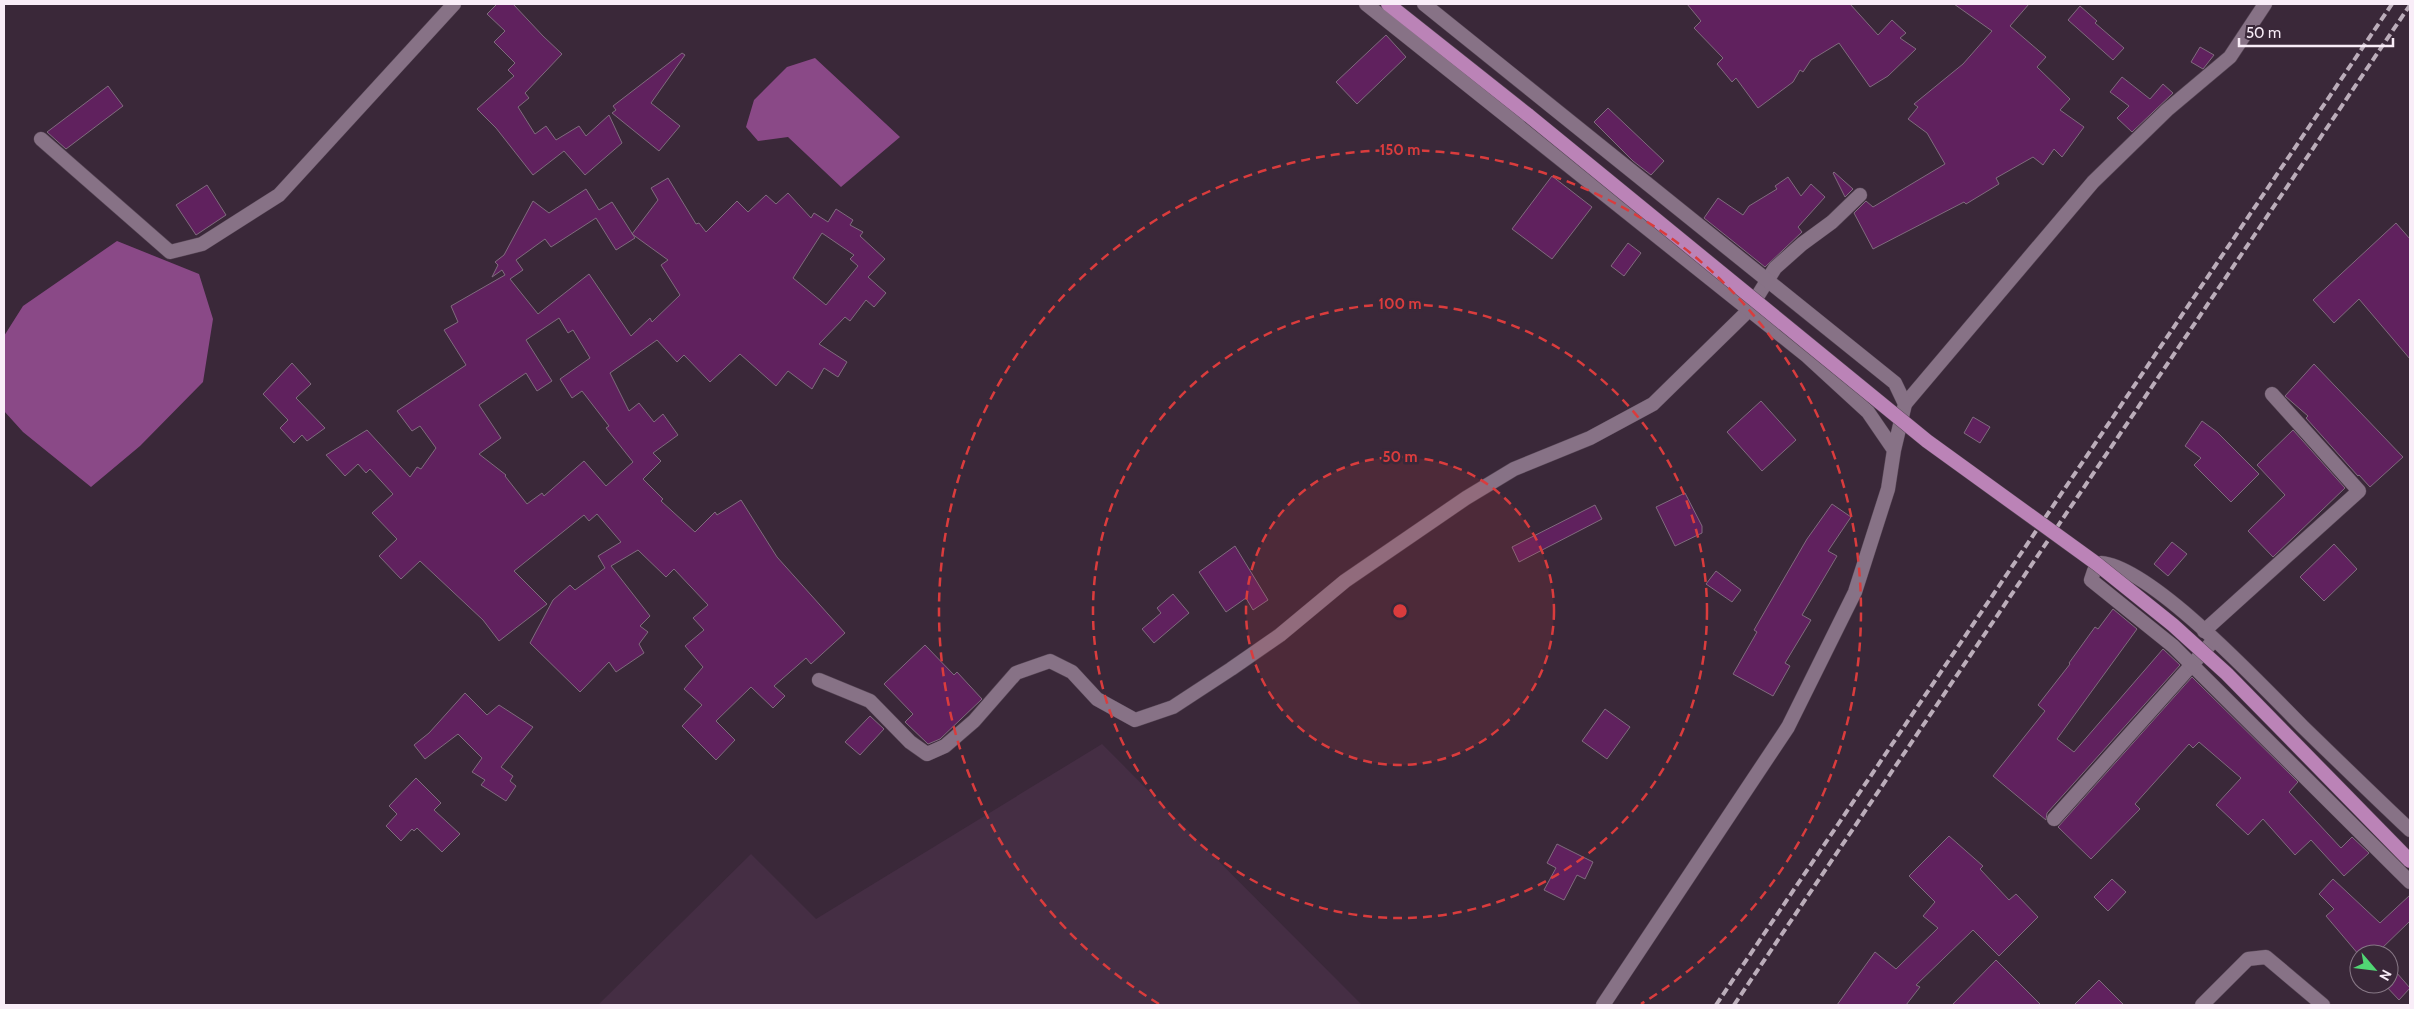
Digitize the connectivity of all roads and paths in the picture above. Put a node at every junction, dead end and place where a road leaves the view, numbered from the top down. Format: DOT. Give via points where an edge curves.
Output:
graph roads {
  1 [pos="454,4"];
  2 [pos="1366,4"];
  3 [pos="1388,4"];
  4 [pos="1424,4"];
  5 [pos="2265,4"];
  6 [pos="41,139"];
  7 [pos="1860,195"];
  8 [pos="1768,281"];
  9 [pos="1750,310"];
  10 [pos="2272,394"];
  11 [pos="1905,404"];
  12 [pos="1894,450"];
  13 [pos="2209,636"];
  14 [pos="2192,665"];
  15 [pos="820,680"];
  16 [pos="2054,819"];
  17 [pos="2410,830"];
  18 [pos="2410,861"];
  19 [pos="2410,882"];
  20 [pos="1603,1005"];
  21 [pos="2202,1005"];
  22 [pos="2322,1005"];
  1 -- 6 [label="street" via="279,195 202,244 170,252"];
  2 -- 9 [label="street"];
  3 -- 18 [label="main road, bridge" via="1927,441 2097,564 2173,625 2227,674"];
  4 -- 8 [label="street"];
  5 -- 11 [label="street" via="2230,57 2167,110 2093,182"];
  7 -- 8 [label="street" via="1775,268"];
  8 -- 9 [label="street"];
  8 -- 11 [label="street" via="1895,383"];
  9 -- 12 [label="street" via="1868,412"];
  9 -- 15 [label="street" via="1653,404 1590,438 1514,469 1466,498 1345,581 1280,635 1173,707 1134,720 1097,699 1072,672 1050,662 1016,673 974,721 945,746 927,754 910,742 870,701"];
  10 -- 13 [label="street" via="2360,491"];
  11 -- 12 [label="street"];
  12 -- 20 [label="street" via="1888,489 1855,592 1788,727"];
  13 -- 14 [label="street"];
  13 -- 14 [label="street" via="2162,593 2136,576 2110,564 2101,563 2094,571 2092,580"];
  13 -- 17 [label="street"];
  14 -- 16 [label="street"];
  14 -- 19 [label="street"];
  21 -- 22 [label="street" via="2248,959 2266,957"];
}
